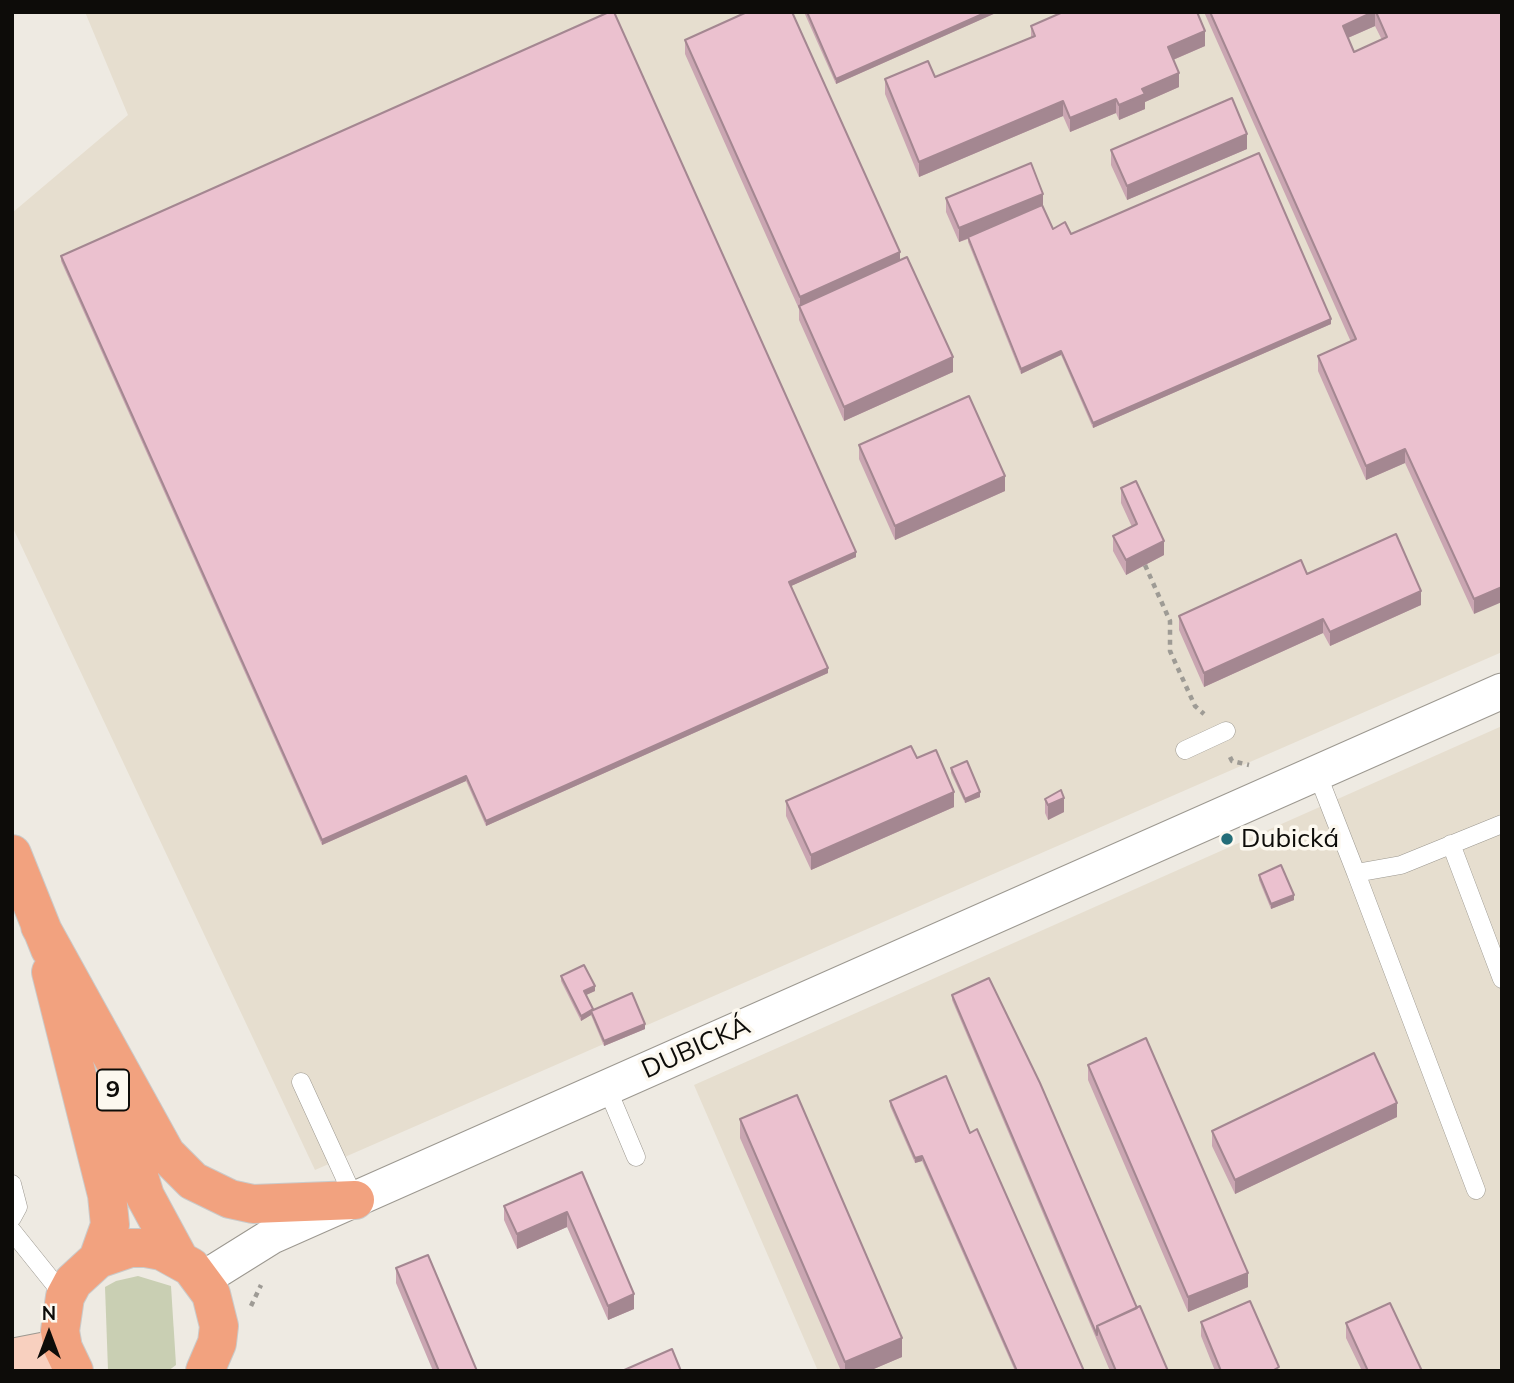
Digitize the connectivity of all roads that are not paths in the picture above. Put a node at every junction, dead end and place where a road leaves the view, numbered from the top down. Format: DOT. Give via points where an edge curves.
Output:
graph roads {
  1 [pos="1502,691"];
  2 [pos="1223,733"];
  3 [pos="1185,750"];
  4 [pos="1317,773"];
  5 [pos="1502,824"];
  6 [pos="1451,845"];
  7 [pos="12,854"];
  8 [pos="1356,873"];
  9 [pos="40,926"];
  10 [pos="1502,979"];
  11 [pos="302,1082"];
  12 [pos="607,1088"];
  13 [pos="636,1157"];
  14 [pos="12,1184"];
  15 [pos="1476,1190"];
  16 [pos="355,1200"];
  17 [pos="12,1218"];
  18 [pos="12,1231"];
  19 [pos="99,1259"];
  20 [pos="190,1268"];
  21 [pos="65,1297"];
  22 [pos="12,1358"];
  23 [pos="68,1359"];
  24 [pos="205,1371"];
  1 -- 4 [label="street, DUBICKÁ"];
  2 -- 3 [label="lane"];
  4 -- 8 [label="lane"];
  4 -- 12 [label="street, DUBICKÁ"];
  5 -- 6 [label="lane"];
  6 -- 8 [label="lane" via="1401,865"];
  6 -- 10 [label="lane"];
  7 -- 9 [label="main road, 9"];
  8 -- 15 [label="lane"];
  9 -- 16 [label="main road" via="166,1154 193,1181 230,1199 253,1204"];
  9 -- 19 [label="main road, 9" via="107,1195 110,1225"];
  9 -- 20 [label="main road, 9" via="110,1080 145,1196 162,1232"];
  11 -- 16 [label="lane"];
  12 -- 13 [label="lane"];
  12 -- 16 [label="street, DUBICKÁ"];
  14 -- 17 [label="lane" via="18,1207"];
  16 -- 20 [label="street, DUBICKÁ"];
  18 -- 21 [label="lane"];
  19 -- 20 [label="main road, 9" via="130,1248 146,1248"];
  19 -- 21 [label="main road, 9" via="85,1269"];
  20 -- 24 [label="main road, 9" via="217,1309 217,1343"];
  21 -- 23 [label="main road, 9" via="60,1331"];
  22 -- 23 [label="street"];
}
